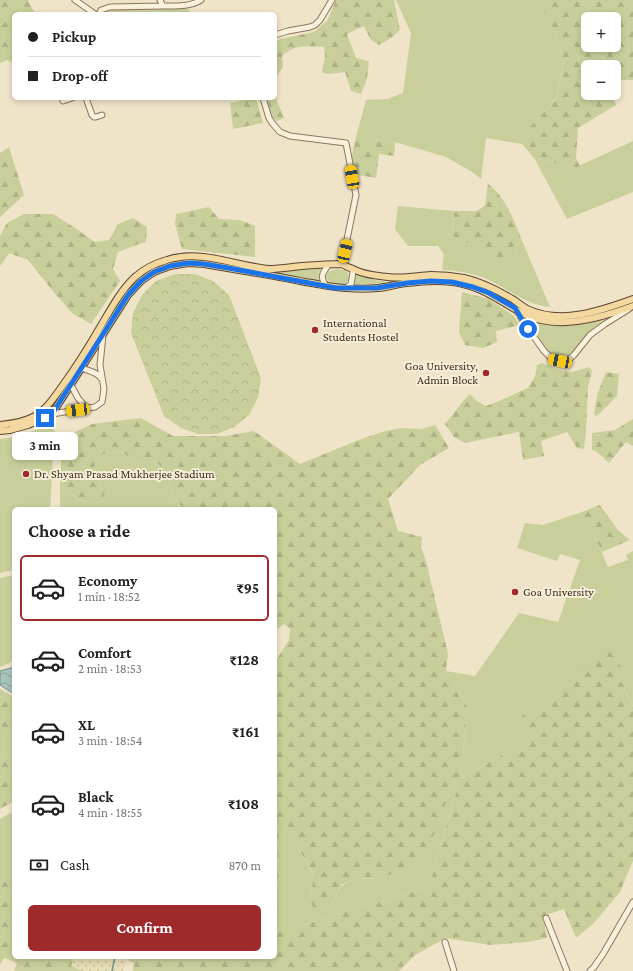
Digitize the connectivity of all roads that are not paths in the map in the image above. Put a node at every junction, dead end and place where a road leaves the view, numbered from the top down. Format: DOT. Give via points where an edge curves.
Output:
graph roads {
  1 [pos="75,0"];
  2 [pos="160,0"];
  3 [pos="201,0"];
  4 [pos="332,0"];
  5 [pos="163,6"];
  6 [pos="93,12"];
  7 [pos="100,12"];
  8 [pos="277,35"];
  9 [pos="66,100"];
  10 [pos="87,100"];
  11 [pos="264,100"];
  12 [pos="63,101"];
  13 [pos="102,115"];
  14 [pos="334,264"];
  15 [pos="342,264"];
  16 [pos="327,267"];
  17 [pos="353,269"];
  18 [pos="326,286"];
  19 [pos="346,288"];
  20 [pos="633,299"];
  21 [pos="633,306"];
  22 [pos="515,308"];
  23 [pos="100,335"];
  24 [pos="81,368"];
  25 [pos="102,380"];
  26 [pos="71,385"];
  27 [pos="87,409"];
  28 [pos="52,414"];
  29 [pos="0,426"];
  30 [pos="0,431"];
  31 [pos="633,902"];
  32 [pos="546,918"];
  33 [pos="445,942"];
  34 [pos="454,971"];
  35 [pos="567,971"];
  36 [pos="590,971"];
  1 -- 6 [label="street"];
  2 -- 5 [label="street"];
  3 -- 5 [label="street" via="189,5"];
  4 -- 8 [label="street" via="315,25"];
  5 -- 7 [label="street" via="110,7"];
  9 -- 12 [label="street"];
  10 -- 13 [label="street" via="94,117"];
  11 -- 15 [label="street" via="269,118 280,132 290,136 346,143 356,195"];
  14 -- 15 [label="main road"];
  14 -- 16 [label="main road"];
  14 -- 23 [label="main road" via="269,268 205,257 168,259 136,276 123,291"];
  15 -- 17 [label="main road"];
  16 -- 18 [label="street" via="322,275"];
  17 -- 19 [label="street" via="351,284"];
  17 -- 20 [label="main road" via="389,278 431,275 475,281 526,308 556,316 591,313"];
  18 -- 19 [label="main road"];
  18 -- 23 [label="main road" via="204,264 170,266 154,272 141,281"];
  19 -- 22 [label="main road" via="377,288 431,281 452,282 489,293"];
  21 -- 22 [label="main road" via="608,315 558,322 539,320"];
  21 -- 22 [label="street" via="590,336 568,360 560,361 552,360 544,351"];
  23 -- 24 [label="main road"];
  23 -- 25 [label="street"];
  23 -- 29 [label="main road" via="45,408 26,420"];
  24 -- 25 [label="street" via="95,373"];
  24 -- 26 [label="main road"];
  25 -- 27 [label="street" via="102,402 95,408"];
  26 -- 27 [label="street"];
  26 -- 28 [label="main road"];
  27 -- 28 [label="street"];
  28 -- 30 [label="main road" via="28,425"];
  31 -- 36 [label="street"];
  32 -- 35 [label="street"];
  33 -- 34 [label="street"];
}
